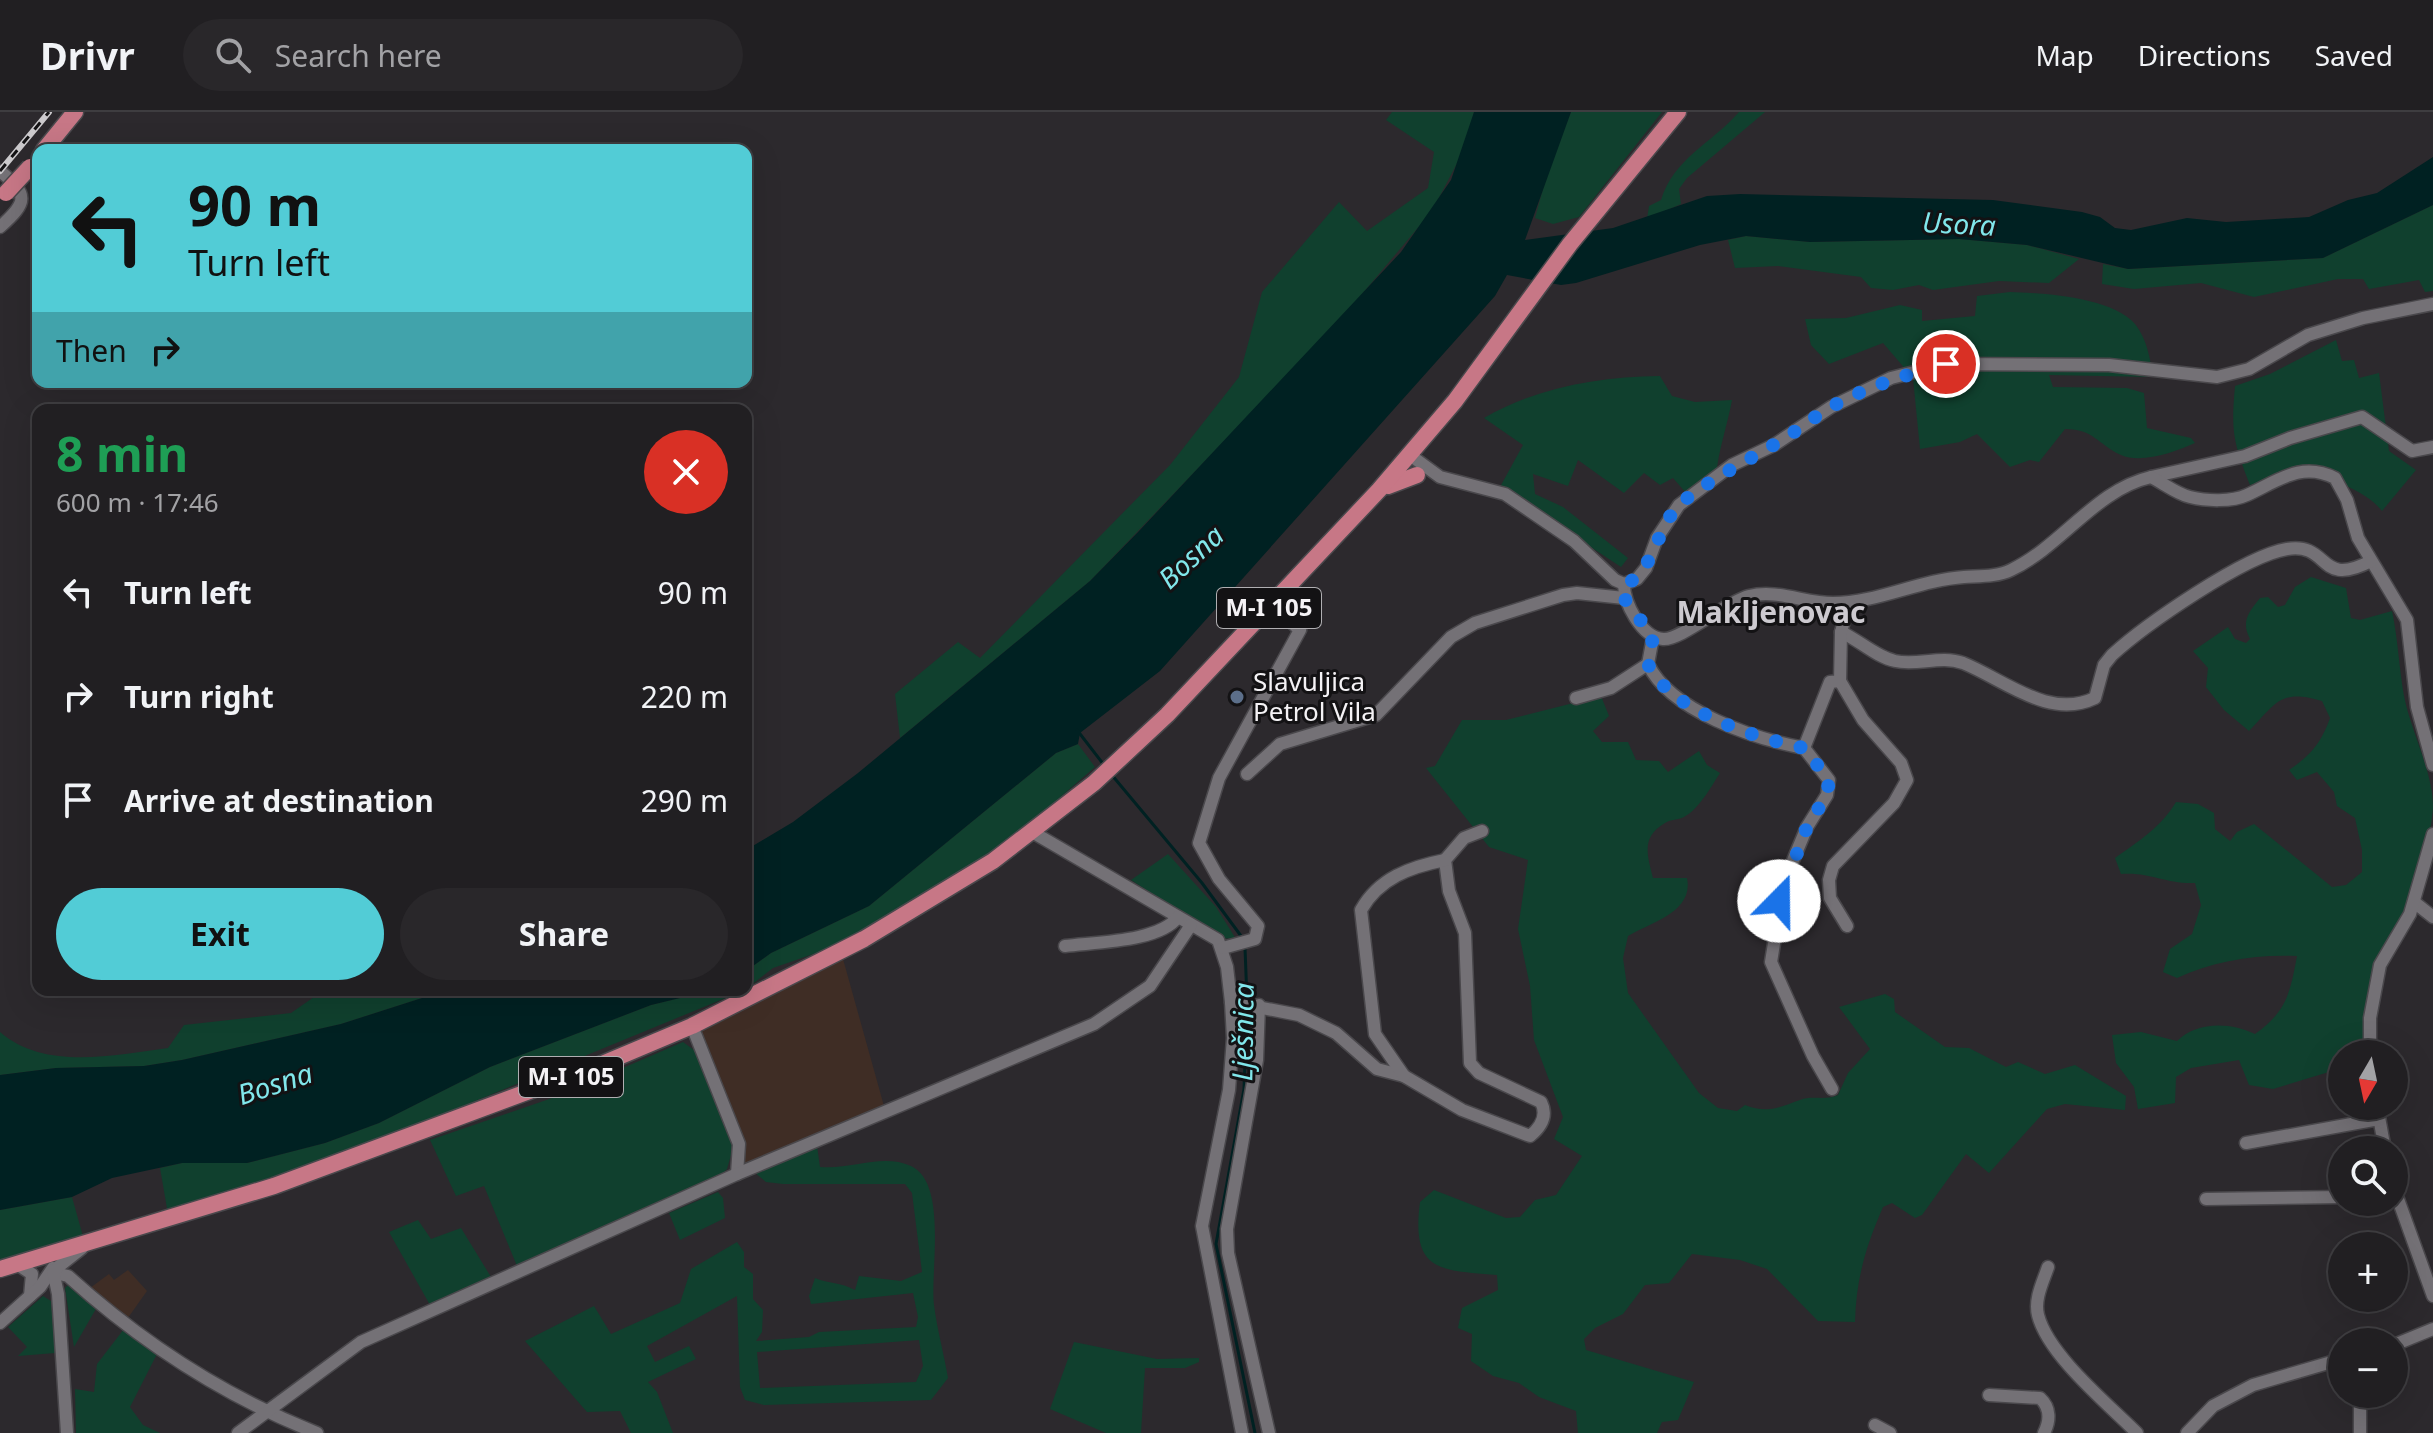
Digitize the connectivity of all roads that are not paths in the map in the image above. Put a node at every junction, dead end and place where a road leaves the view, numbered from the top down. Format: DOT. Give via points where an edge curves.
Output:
graph roads {
  1 [pos="75,112"];
  2 [pos="1678,112"];
  3 [pos="49,144"];
  4 [pos="32,164"];
  5 [pos="0,171"];
  6 [pos="3,197"];
  7 [pos="0,227"];
  8 [pos="2433,304"];
  9 [pos="2433,447"];
  10 [pos="1409,456"];
  11 [pos="1417,475"];
  12 [pos="1440,477"];
  13 [pos="2151,477"];
  14 [pos="1379,490"];
  15 [pos="2371,561"];
  16 [pos="1624,584"];
  17 [pos="1624,598"];
  18 [pos="1849,603"];
  19 [pos="1272,605"];
  20 [pos="1841,632"];
  21 [pos="1653,637"];
  22 [pos="1648,664"];
  23 [pos="1840,681"];
  24 [pos="1576,698"];
  25 [pos="1804,748"];
  26 [pos="2433,765"];
  27 [pos="1247,774"];
  28 [pos="1482,831"];
  29 [pos="1034,833"];
  30 [pos="2433,834"];
  31 [pos="1445,860"];
  32 [pos="2414,902"];
  33 [pos="1178,917"];
  34 [pos="2433,917"];
  35 [pos="1191,925"];
  36 [pos="1847,926"];
  37 [pos="1065,946"];
  38 [pos="1229,946"];
  39 [pos="751,996"];
  40 [pos="752,996"];
  41 [pos="1235,1003"];
  42 [pos="1257,1005"];
  43 [pos="692,1026"];
  44 [pos="2370,1040"];
  45 [pos="1404,1076"];
  46 [pos="1832,1089"];
  47 [pos="2347,1120"];
  48 [pos="2246,1143"];
  49 [pos="737,1174"];
  50 [pos="2328,1197"];
  51 [pos="2206,1199"];
  52 [pos="2404,1216"];
  53 [pos="90,1243"];
  54 [pos="55,1253"];
  55 [pos="17,1264"];
  56 [pos="2048,1267"];
  57 [pos="0,1269"];
  58 [pos="54,1272"];
  59 [pos="29,1296"];
  60 [pos="2433,1296"];
  61 [pos="0,1323"];
  62 [pos="2433,1329"];
  63 [pos="2408,1339"];
  64 [pos="2328,1363"];
  65 [pos="1989,1395"];
  66 [pos="2360,1408"];
  67 [pos="265,1412"];
  68 [pos="1875,1425"];
  69 [pos="67,1433"];
  70 [pos="238,1433"];
  71 [pos="317,1433"];
  72 [pos="1242,1433"];
  73 [pos="1269,1433"];
  74 [pos="1890,1433"];
  75 [pos="2044,1433"];
  76 [pos="2137,1433"];
  77 [pos="2187,1433"];
  78 [pos="2360,1433"];
  1 -- 3 [label="main road"];
  2 -- 10 [label="main road, M-I 105"];
  4 -- 6 [label="main road, bridge"];
  5 -- 7 [label="street" via="23,198"];
  8 -- 16 [label="street" via="2308,335 2249,369 2217,377 2109,365 1946,364 1891,378 1732,465 1679,505 1657,538 1646,568"];
  9 -- 13 [label="street" via="2412,451 2362,417 2245,456"];
  10 -- 11 [label="street" via="1409,468"];
  10 -- 12 [label="street"];
  10 -- 14 [label="main road, M-I 105"];
  11 -- 12 [label="street"];
  11 -- 14 [label="main road"];
  12 -- 16 [label="street" via="1505,494 1574,541"];
  13 -- 15 [label="street" via="2189,497 2216,499 2244,497 2311,469 2323,472 2335,478"];
  13 -- 18 [label="street" via="2129,482 2101,500 2075,526 2008,572 1948,578"];
  14 -- 19 [label="main road, M-I 105"];
  15 -- 20 [label="street" via="2339,572 2311,552 2289,549 2207,587 2112,655 2095,698 2080,705 2042,701 1961,662 1897,662"];
  15 -- 26 [label="street" via="2407,620 2417,707"];
  16 -- 17 [label="street"];
  17 -- 21 [label="street"];
  17 -- 27 [label="street" via="1563,595 1475,623 1451,637 1376,715 1280,744"];
  18 -- 20 [label="street"];
  18 -- 21 [label="street" via="1750,596 1727,604 1679,636"];
  19 -- 29 [label="main road, M-I 105" via="1123,757"];
  19 -- 38 [label="street" via="1300,630 1219,778 1199,843 1219,879 1258,926 1255,939"];
  20 -- 23 [label="street"];
  21 -- 22 [label="street"];
  22 -- 24 [label="street" via="1611,688"];
  22 -- 25 [label="street" via="1661,685 1712,719 1770,742"];
  23 -- 25 [label="street" via="1830,682 1824,691"];
  23 -- 36 [label="street" via="1863,720 1901,763 1907,780 1894,803 1833,866 1830,898"];
  25 -- 46 [label="street" via="1829,780 1827,795 1784,882 1771,962"];
  28 -- 31 [label="street" via="1464,838"];
  29 -- 33 [label="street"];
  29 -- 40 [label="main road, M-I 105" via="864,939"];
  30 -- 32 [label="street"];
  31 -- 45 [label="street" via="1385,881 1361,910 1375,1034"];
  31 -- 45 [label="street" via="1449,891 1465,933 1470,1063 1479,1073 1541,1102 1543,1120 1530,1136 1513,1131"];
  32 -- 34 [label="street"];
  32 -- 44 [label="street" via="2380,965"];
  33 -- 35 [label="street"];
  33 -- 37 [label="street" via="1171,926 1150,934"];
  35 -- 38 [label="street"];
  35 -- 49 [label="street" via="1150,986 1094,1024"];
  38 -- 41 [label="street"];
  39 -- 43 [label="main road, M-I 105"];
  41 -- 42 [label="street"];
  41 -- 72 [label="street" via="1229,1090 1202,1226"];
  42 -- 45 [label="street" via="1318,1023 1377,1069"];
  42 -- 73 [label="street" via="1257,1060 1227,1241"];
  43 -- 49 [label="street" via="739,1144"];
  43 -- 53 [label="main road, M-I 105" via="423,1133"];
  47 -- 48 [label="street"];
  49 -- 67 [label="street" via="361,1342"];
  50 -- 51 [label="street"];
  52 -- 60 [label="street"];
  53 -- 54 [label="main road, M-I 105"];
  53 -- 58 [label="street"];
  54 -- 55 [label="main road, M-I 105"];
  54 -- 58 [label="street"];
  55 -- 57 [label="main road, M-I 105"];
  55 -- 59 [label="street" via="32,1274"];
  56 -- 76 [label="street" via="2038,1296 2042,1325 2085,1381"];
  58 -- 59 [label="street"];
  58 -- 67 [label="street" via="68,1276 133,1333"];
  58 -- 69 [label="street"];
  59 -- 61 [label="street"];
  62 -- 63 [label="street"];
  64 -- 77 [label="street" via="2253,1385 2213,1406"];
  65 -- 75 [label="street" via="2040,1398 2049,1419"];
  66 -- 78 [label="street"];
  67 -- 70 [label="street"];
  67 -- 71 [label="street"];
  68 -- 74 [label="street"];
}
